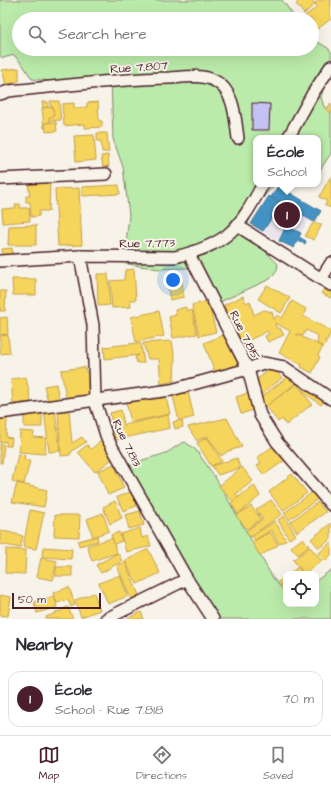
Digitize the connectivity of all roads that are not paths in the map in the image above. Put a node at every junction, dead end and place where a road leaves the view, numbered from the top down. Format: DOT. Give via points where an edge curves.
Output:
graph roads {
  1 [pos="331,66"];
  2 [pos="0,93"];
  3 [pos="290,135"];
  4 [pos="238,138"];
  5 [pos="106,174"];
  6 [pos="0,179"];
  7 [pos="261,187"];
  8 [pos="238,226"];
  9 [pos="189,254"];
  10 [pos="80,256"];
  11 [pos="0,261"];
  12 [pos="331,263"];
  13 [pos="321,279"];
  14 [pos="331,285"];
  15 [pos="248,369"];
  16 [pos="331,399"];
  17 [pos="95,401"];
  18 [pos="0,413"];
  19 [pos="331,504"];
  20 [pos="187,579"];
  21 [pos="106,619"];
  22 [pos="213,619"];
  1 -- 3 [label="street" via="312,93"];
  2 -- 4 [label="street, Rue 7.807" via="138,79 202,77 216,81 228,94 233,104"];
  5 -- 6 [label="street"];
  7 -- 8 [label="street, Rue 7.773"];
  8 -- 9 [label="street, Rue 7.773" via="219,242"];
  8 -- 13 [label="street"];
  9 -- 10 [label="street, Rue 7.773" via="175,257"];
  9 -- 15 [label="street, Rue 7.815"];
  10 -- 11 [label="street, Rue 7.773"];
  10 -- 17 [label="street, Rue 7.813" via="93,325"];
  12 -- 13 [label="street"];
  13 -- 14 [label="street"];
  15 -- 16 [label="street" via="262,363 284,367"];
  15 -- 17 [label="street" via="171,390"];
  15 -- 19 [label="street, Rue 7.815" via="260,415 277,442"];
  17 -- 18 [label="street"];
  17 -- 20 [label="street, Rue 7.813" via="107,438"];
  20 -- 21 [label="street"];
  20 -- 22 [label="street, Rue 7.813"];
}
